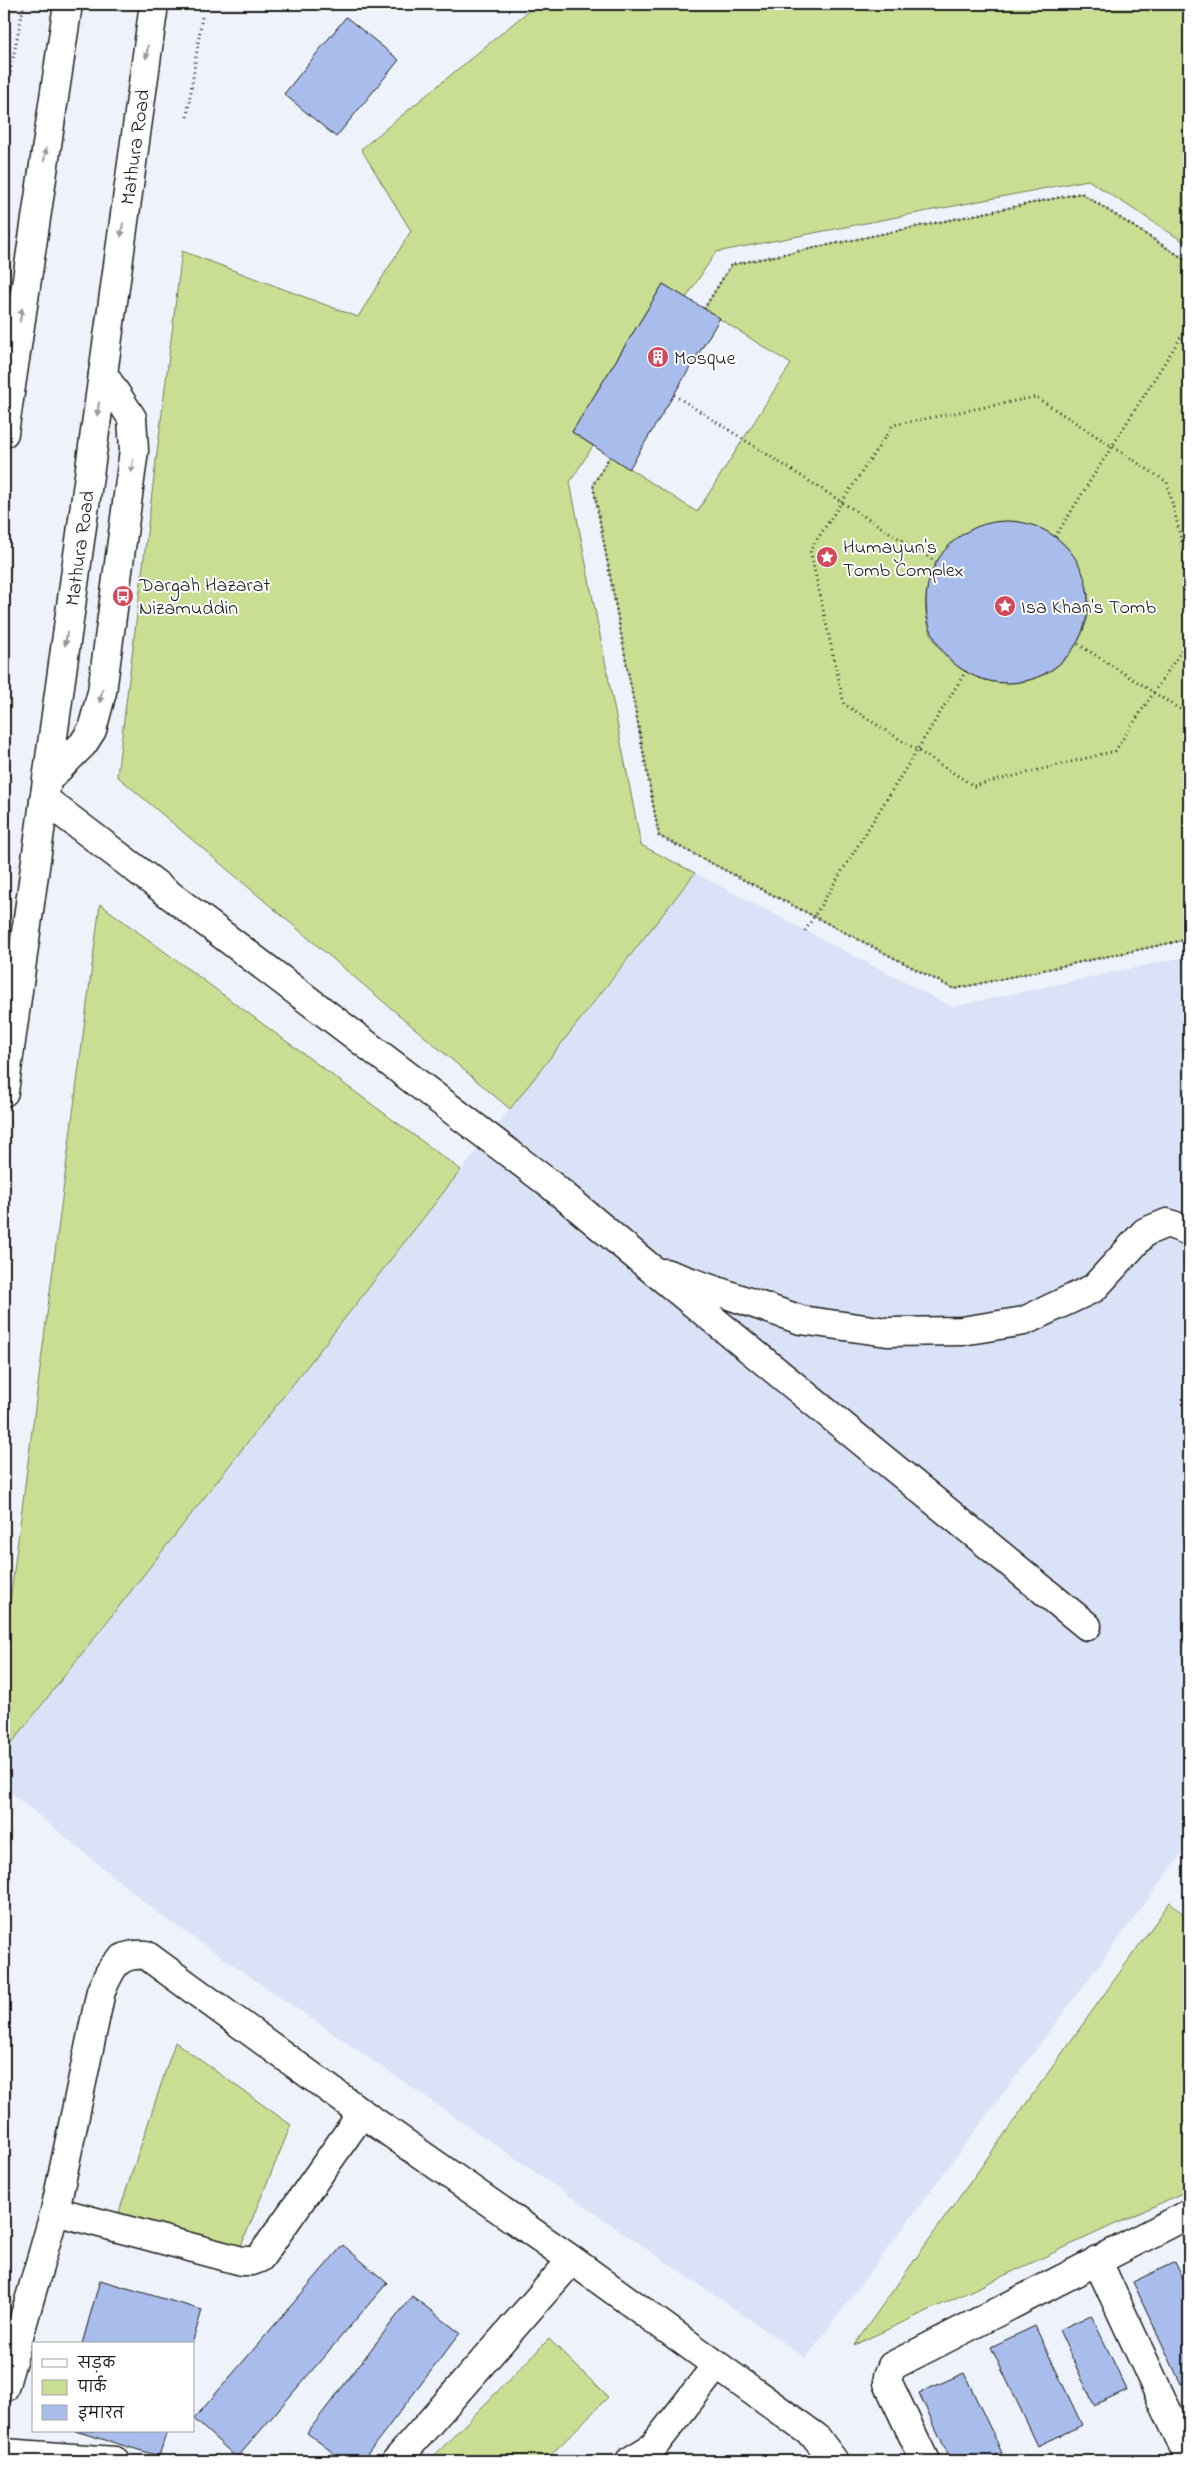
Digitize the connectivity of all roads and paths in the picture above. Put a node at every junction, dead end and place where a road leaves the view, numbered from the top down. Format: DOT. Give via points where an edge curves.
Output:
graph roads {
  1 [pos="24,4"];
  2 [pos="68,4"];
  3 [pos="154,4"];
  4 [pos="202,17"];
  5 [pos="6,92"];
  6 [pos="187,118"];
  7 [pos="1189,262"];
  8 [pos="704,309"];
  9 [pos="1189,324"];
  10 [pos="103,374"];
  11 [pos="674,395"];
  12 [pos="4,433"];
  13 [pos="1110,446"];
  14 [pos="610,456"];
  15 [pos="842,502"];
  16 [pos="1055,537"];
  17 [pos="936,562"];
  18 [pos="1189,571"];
  19 [pos="1189,639"];
  20 [pos="1078,644"];
  21 [pos="966,671"];
  22 [pos="1154,692"];
  23 [pos="1189,715"];
  24 [pos="917,750"];
  25 [pos="45,790"];
  26 [pos="814,916"];
  27 [pos="805,931"];
  28 [pos="1189,939"];
  29 [pos="4,1092"];
  30 [pos="1189,1231"];
  31 [pos="648,1266"];
  32 [pos="1087,1626"];
  33 [pos="362,2113"];
  34 [pos="55,2211"];
  35 [pos="1189,2214"];
  36 [pos="572,2260"];
  37 [pos="1097,2260"];
  38 [pos="716,2366"];
  39 [pos="4,2388"];
  40 [pos="4,2453"];
  41 [pos="657,2454"];
  42 [pos="1189,2458"];
  43 [pos="116,2461"];
  44 [pos="396,2461"];
  45 [pos="630,2461"];
  46 [pos="834,2461"];
  47 [pos="925,2461"];
  1 -- 5 [label="path"];
  12 -- 2 [label="street, one-way"];
  3 -- 10 [label="street, Mathura Road, one-way"];
  4 -- 6 [label="path"];
  7 -- 8 [label="path" via="1082,193 731,265"];
  9 -- 13 [label="path"];
  10 -- 25 [label="street, Mathura Road, one-way"];
  10 -- 25 [label="street, one-way" via="132,418 134,450 103,682 92,730"];
  11 -- 15 [label="path"];
  13 -- 15 [label="path" via="1036,397 893,425"];
  13 -- 16 [label="path"];
  13 -- 18 [label="path" via="1167,482"];
  14 -- 26 [label="path" via="593,485 659,836"];
  15 -- 17 [label="path"];
  15 -- 24 [label="path" via="810,550 844,704"];
  19 -- 22 [label="path"];
  20 -- 22 [label="path"];
  21 -- 24 [label="path"];
  22 -- 23 [label="path"];
  22 -- 24 [label="path" via="1115,751 974,786"];
  24 -- 26 [label="path"];
  25 -- 29 [label="street, Mathura Road"];
  25 -- 31 [label="street" via="551,1185"];
  26 -- 27 [label="path"];
  26 -- 28 [label="path" via="954,989"];
  30 -- 31 [label="street" via="1167,1223 1145,1232 1094,1288 1024,1321 962,1332 887,1332 801,1320"];
  31 -- 32 [label="street"];
  33 -- 34 [label="street" via="260,2258 252,2261"];
  33 -- 34 [label="street" via="146,1955 132,1954 120,1959 110,1970 101,1991"];
  33 -- 36 [label="street"];
  34 -- 39 [label="street"];
  35 -- 37 [label="street"];
  36 -- 38 [label="street"];
  36 -- 44 [label="street"];
  37 -- 42 [label="street"];
  37 -- 47 [label="street" via="892,2366 888,2384"];
  38 -- 41 [label="street"];
  38 -- 46 [label="street" via="816,2437"];
  40 -- 43 [label="street"];
  41 -- 45 [label="street"];
}
